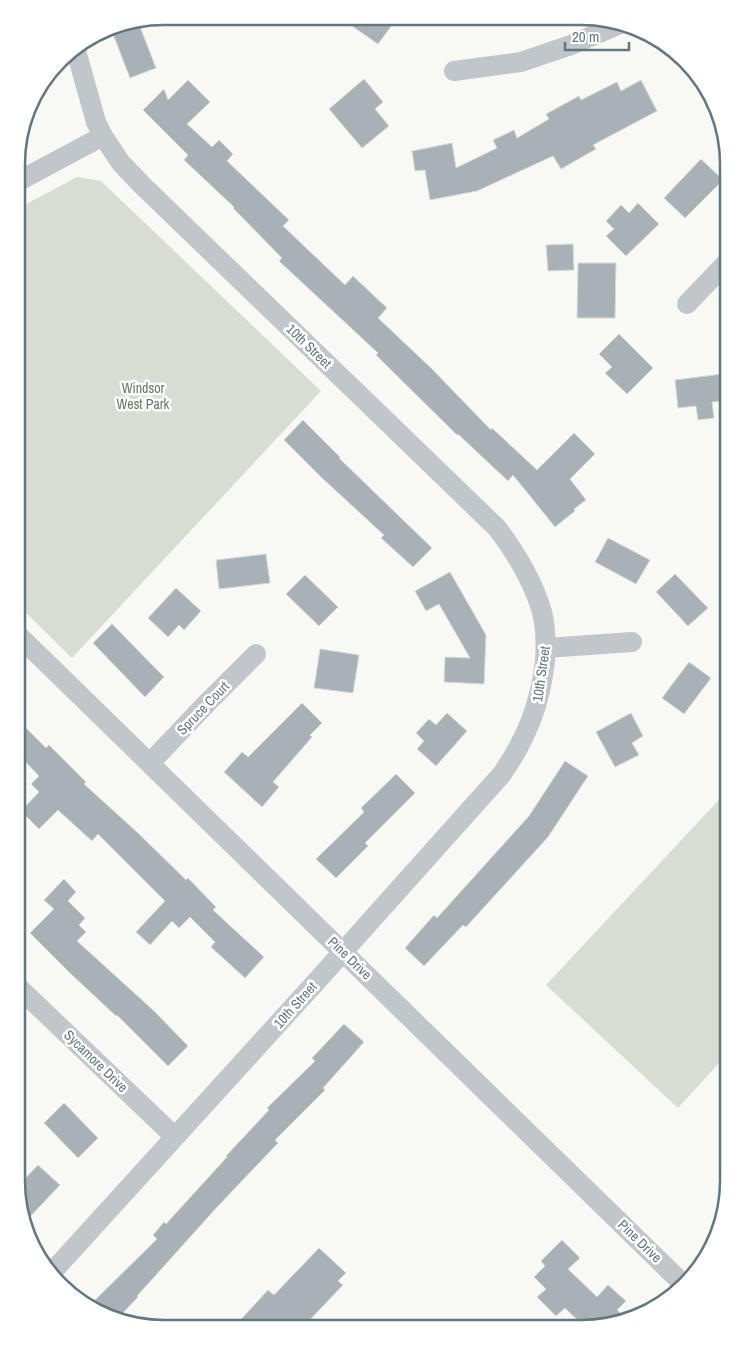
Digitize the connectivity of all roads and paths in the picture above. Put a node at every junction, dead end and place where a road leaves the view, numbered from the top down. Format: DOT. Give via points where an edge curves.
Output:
graph roads {
  1 [pos="609,28"];
  2 [pos="77,55"];
  3 [pos="454,71"];
  4 [pos="103,136"];
  5 [pos="25,178"];
  6 [pos="720,269"];
  7 [pos="687,304"];
  8 [pos="25,642"];
  9 [pos="632,642"];
  10 [pos="546,648"];
  11 [pos="256,654"];
  12 [pos="150,763"];
  13 [pos="342,951"];
  14 [pos="25,994"];
  15 [pos="175,1137"];
  16 [pos="56,1268"];
  17 [pos="679,1279"];
  1 -- 3 [label="street" via="521,62"];
  2 -- 4 [label="street, 10th Street"];
  4 -- 5 [label="street"];
  4 -- 10 [label="street, 10th Street" via="121,163 142,185 497,528 514,550 532,587 542,612"];
  6 -- 7 [label="street"];
  8 -- 12 [label="street, Pine Drive"];
  9 -- 10 [label="street"];
  10 -- 13 [label="street, 10th Street" via="537,706 516,753 502,774"];
  11 -- 12 [label="street, Spruce Court"];
  12 -- 13 [label="street, Pine Drive"];
  13 -- 15 [label="street, 10th Street"];
  13 -- 17 [label="street, Pine Drive"];
  14 -- 15 [label="street, Sycamore Drive"];
  15 -- 16 [label="street, 10th Street"];
}
